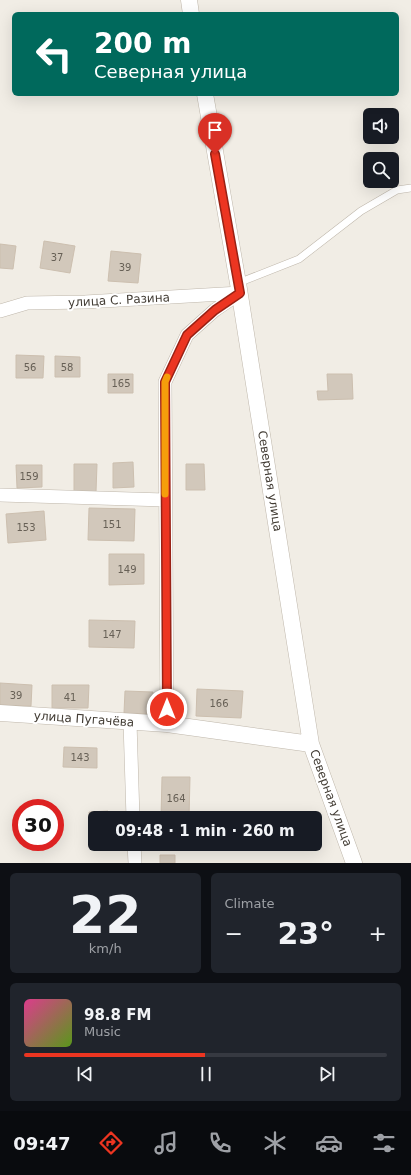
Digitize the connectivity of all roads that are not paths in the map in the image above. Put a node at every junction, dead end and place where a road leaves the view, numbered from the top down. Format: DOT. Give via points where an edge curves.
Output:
graph roads {
  1 [pos="189,0"];
  2 [pos="191,12"];
  3 [pos="205,96"];
  4 [pos="411,188"];
  5 [pos="239,288"];
  6 [pos="0,311"];
  7 [pos="0,495"];
  8 [pos="165,500"];
  9 [pos="0,713"];
  10 [pos="130,722"];
  11 [pos="167,724"];
  12 [pos="311,744"];
  13 [pos="133,811"];
  14 [pos="134,851"];
  15 [pos="134,863"];
  16 [pos="354,863"];
  1 -- 2 [label="street"];
  3 -- 5 [label="street, Северная улица"];
  4 -- 5 [label="lane" via="398,190 361,211 299,259"];
  5 -- 6 [label="street, улица С. Разина" via="85,302 27,303"];
  5 -- 8 [label="street" via="187,335 165,382"];
  5 -- 12 [label="street, Северная улица"];
  7 -- 8 [label="street"];
  8 -- 11 [label="street"];
  9 -- 10 [label="street, улица Пугачёва"];
  10 -- 11 [label="street, улица Пугачёва"];
  10 -- 13 [label="street"];
  11 -- 12 [label="street, улица Пугачёва"];
  12 -- 16 [label="street, Северная улица"];
  14 -- 15 [label="street"];
}
